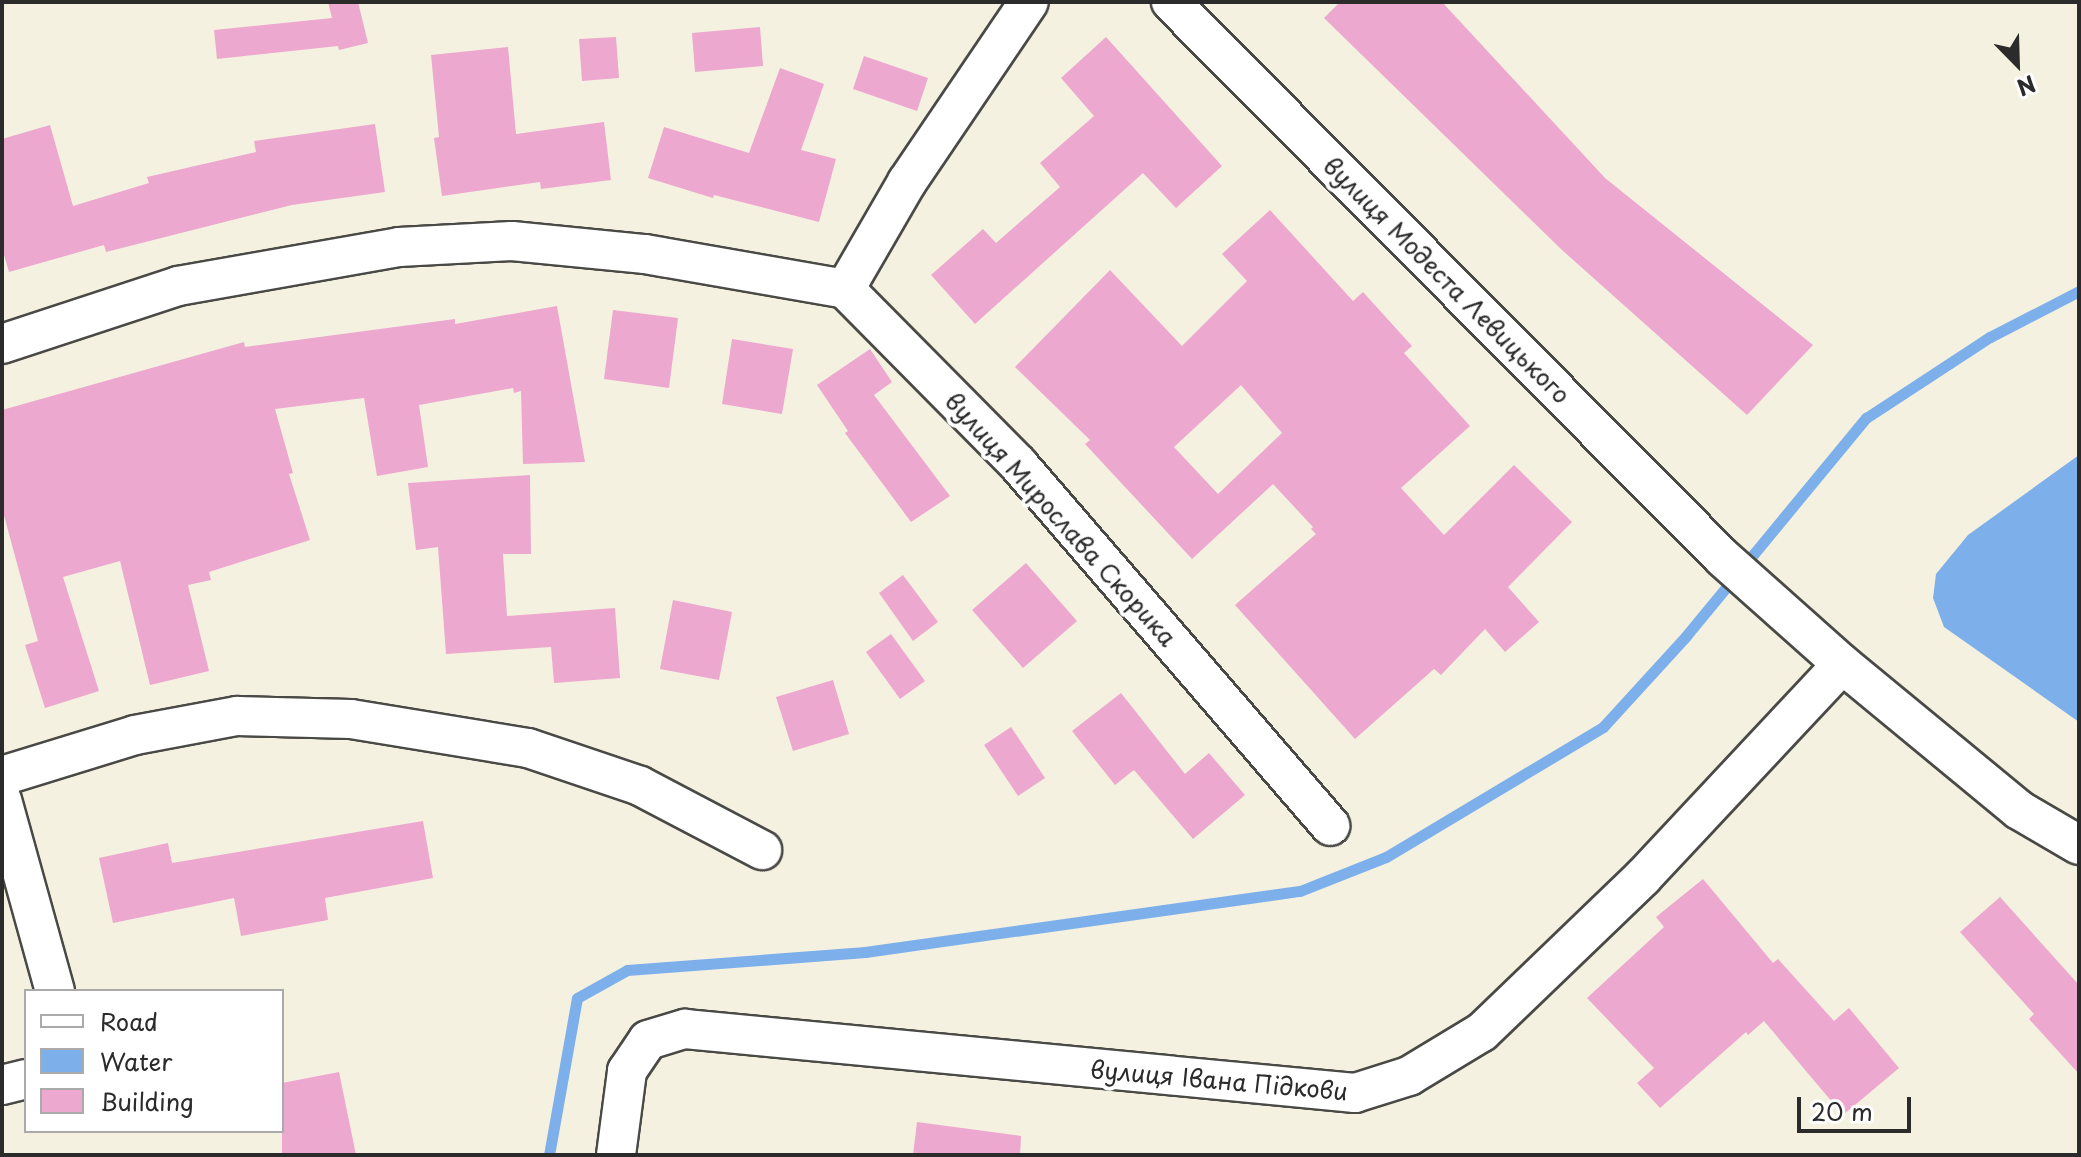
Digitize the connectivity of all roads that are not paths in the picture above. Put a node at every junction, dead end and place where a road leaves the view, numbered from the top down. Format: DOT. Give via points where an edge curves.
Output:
graph roads {
  1 [pos="1029,2"];
  2 [pos="1171,2"];
  3 [pos="845,289"];
  4 [pos="2,344"];
  5 [pos="1842,664"];
  6 [pos="2,776"];
  7 [pos="2,800"];
  8 [pos="1330,826"];
  9 [pos="2079,845"];
  10 [pos="762,850"];
  11 [pos="54,989"];
  12 [pos="24,1080"];
  13 [pos="2,1085"];
  14 [pos="616,1155"];
  1 -- 3 [label="street" via="907,182"];
  2 -- 5 [label="street, вулиця Модеста Левицького" via="1723,558"];
  3 -- 4 [label="street" via="645,254 512,241 399,247 178,286"];
  3 -- 8 [label="street, вулиця Мирослава Скорика" via="1018,464"];
  5 -- 9 [label="street" via="2019,810"];
  5 -- 14 [label="street, вулиця Івана Підкови" via="1643,877 1482,1032 1409,1076 1355,1093 685,1029 648,1040 627,1071"];
  6 -- 10 [label="street" via="135,735 237,716 351,719 528,748 640,786"];
  7 -- 11 [label="street"];
  12 -- 13 [label="street"];
}
